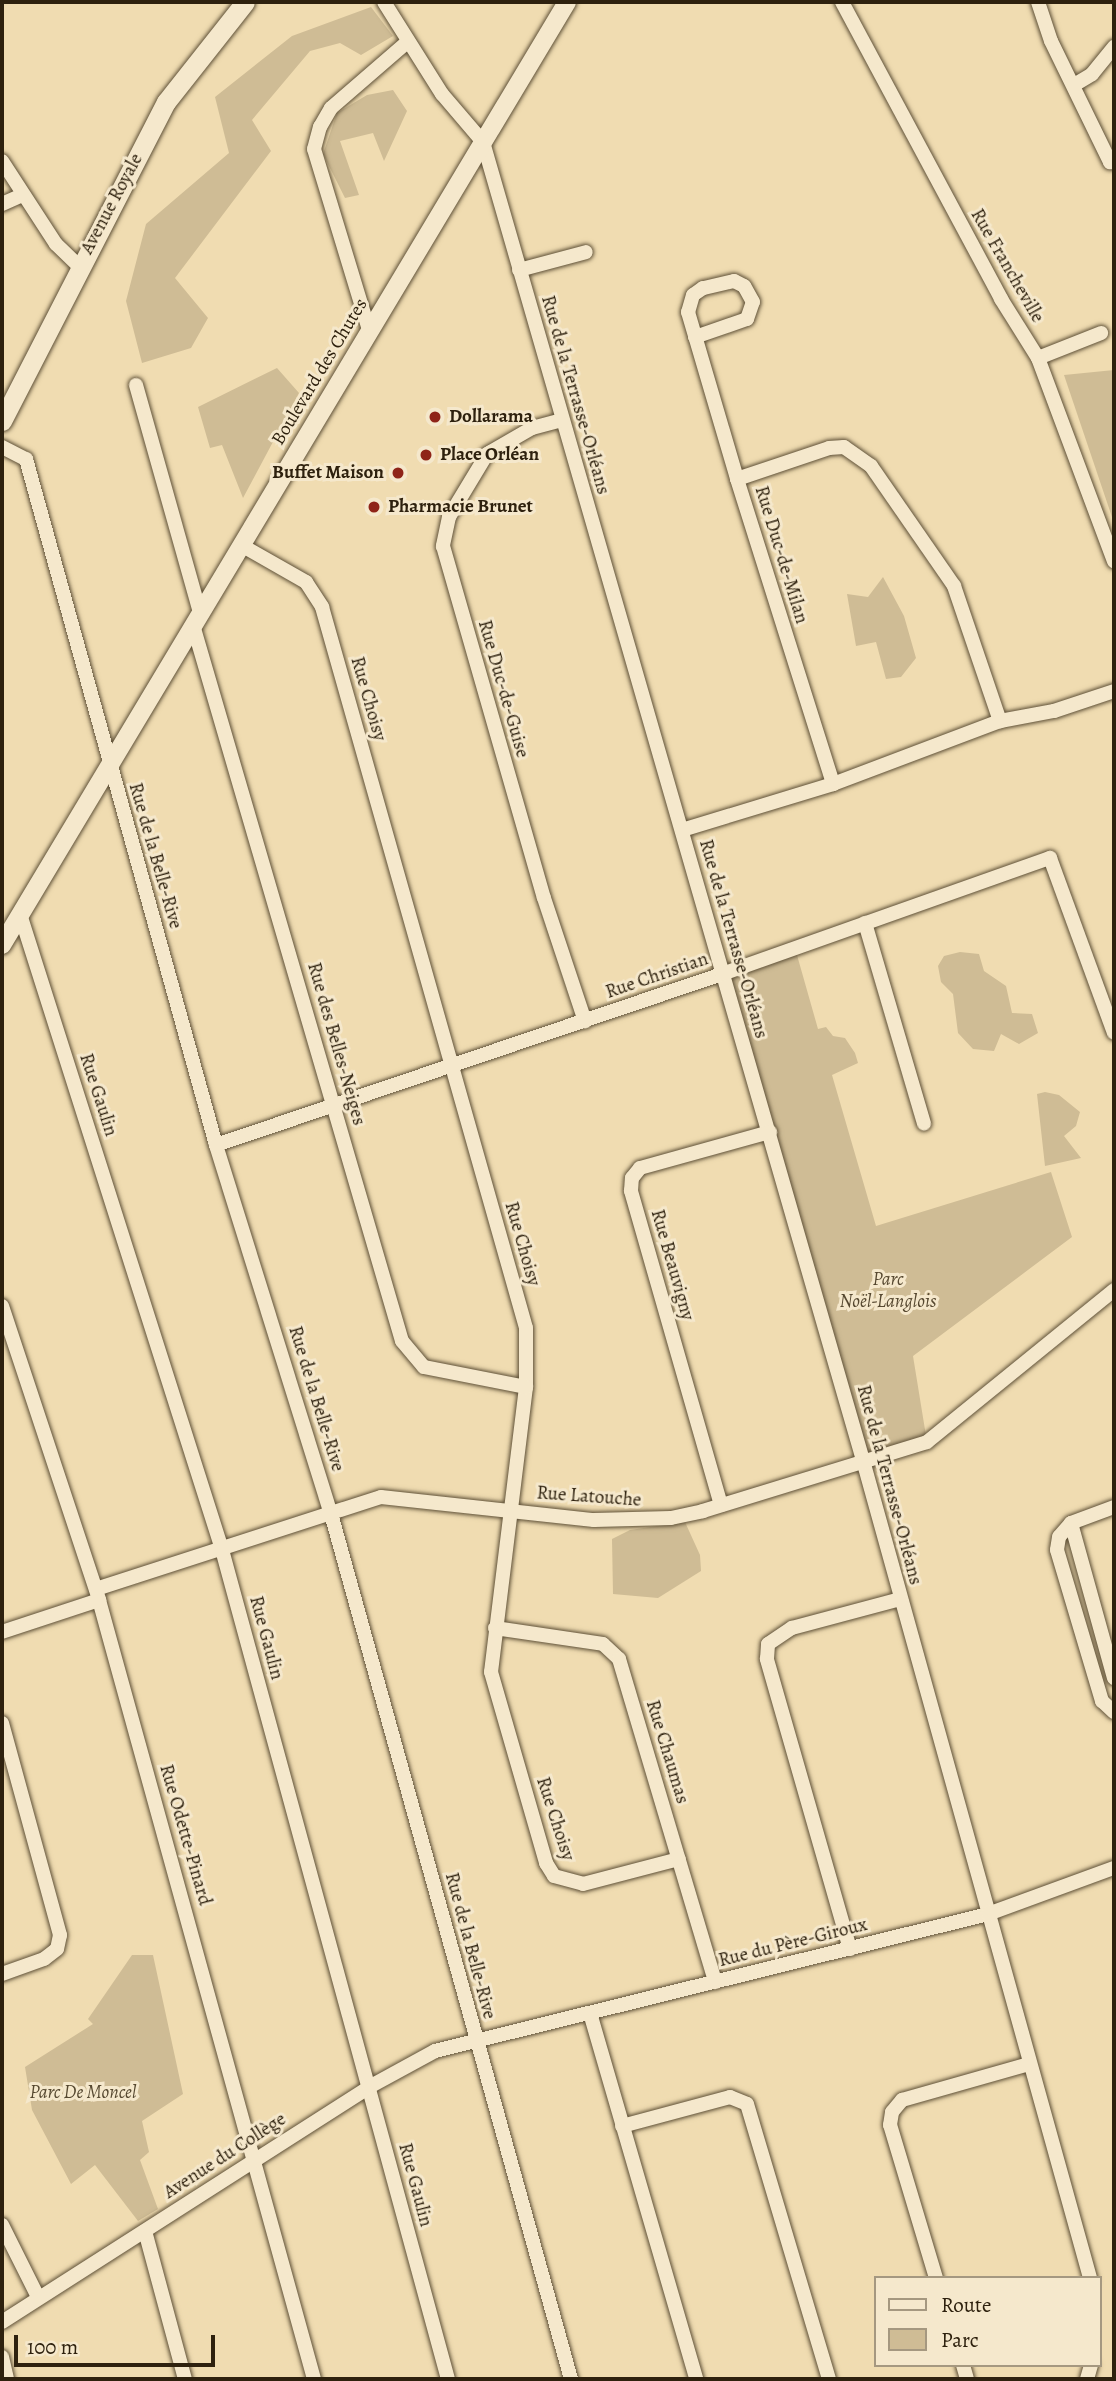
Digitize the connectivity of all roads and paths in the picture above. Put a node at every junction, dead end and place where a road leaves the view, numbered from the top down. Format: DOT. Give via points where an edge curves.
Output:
graph roads {
  1 [pos="245,2"];
  2 [pos="384,2"];
  3 [pos="567,2"];
  4 [pos="842,2"];
  5 [pos="1038,2"];
  6 [pos="406,44"];
  7 [pos="1114,47"];
  8 [pos="1074,85"];
  9 [pos="483,142"];
  10 [pos="2,161"];
  11 [pos="1114,162"];
  12 [pos="22,195"];
  13 [pos="2,204"];
  14 [pos="586,252"];
  15 [pos="79,266"];
  16 [pos="519,270"];
  17 [pos="369,330"];
  18 [pos="1101,333"];
  19 [pos="695,337"];
  20 [pos="1038,359"];
  21 [pos="135,385"];
  22 [pos="562,420"];
  23 [pos="2,422"];
  24 [pos="2,447"];
  25 [pos="737,479"];
  26 [pos="241,545"];
  27 [pos="1114,561"];
  28 [pos="197,619"];
  29 [pos="1114,691"];
  30 [pos="1000,721"];
  31 [pos="110,765"];
  32 [pos="833,784"];
  33 [pos="682,830"];
  34 [pos="20,914"];
  35 [pos="865,923"];
  36 [pos="2,945"];
  37 [pos="722,974"];
  38 [pos="585,1021"];
  39 [pos="1114,1033"];
  40 [pos="452,1065"];
  41 [pos="333,1105"];
  42 [pos="924,1124"];
  43 [pos="770,1132"];
  44 [pos="216,1145"];
  45 [pos="1114,1290"];
  46 [pos="2,1306"];
  47 [pos="526,1387"];
  48 [pos="864,1464"];
  49 [pos="721,1505"];
  50 [pos="1114,1507"];
  51 [pos="330,1510"];
  52 [pos="509,1510"];
  53 [pos="1071,1523"];
  54 [pos="221,1546"];
  55 [pos="97,1595"];
  56 [pos="901,1599"];
  57 [pos="495,1628"];
  58 [pos="2,1632"];
  59 [pos="1114,1678"];
  60 [pos="1114,1712"];
  61 [pos="2,1723"];
  62 [pos="679,1859"];
  63 [pos="1114,1868"];
  64 [pos="988,1914"];
  65 [pos="850,1949"];
  66 [pos="2,1974"];
  67 [pos="715,1982"];
  68 [pos="590,2013"];
  69 [pos="477,2041"];
  70 [pos="1029,2064"];
  71 [pos="369,2087"];
  72 [pos="622,2126"];
  73 [pos="256,2158"];
  74 [pos="2,2225"];
  75 [pos="145,2231"];
  76 [pos="935,2276"];
  77 [pos="1089,2276"];
  78 [pos="38,2297"];
  79 [pos="2,2322"];
  80 [pos="2,2357"];
  81 [pos="8,2379"];
  82 [pos="185,2379"];
  83 [pos="314,2379"];
  84 [pos="448,2379"];
  85 [pos="571,2379"];
  86 [pos="696,2379"];
  87 [pos="829,2379"];
  1 -- 15 [label="main road, Avenue Royale" via="166,102"];
  2 -- 6 [label="street, Rue de la Terrasse-Orléans"];
  3 -- 9 [label="street, Boulevard des Chutes"];
  4 -- 20 [label="street, Rue Francheville"];
  5 -- 8 [label="street" via="1051,41"];
  6 -- 9 [label="street, Rue de la Terrasse-Orléans"];
  6 -- 17 [label="street" via="331,108 314,149"];
  7 -- 8 [label="street" via="1092,74"];
  8 -- 11 [label="street" via="1091,126"];
  9 -- 16 [label="street, Rue de la Terrasse-Orléans"];
  9 -- 17 [label="street, Boulevard des Chutes"];
  10 -- 12 [label="street"];
  12 -- 13 [label="street"];
  12 -- 15 [label="street" via="56,244"];
  14 -- 16 [label="street"];
  15 -- 23 [label="main road, Avenue Royale"];
  16 -- 22 [label="street, Rue de la Terrasse-Orléans"];
  17 -- 26 [label="street, Boulevard des Chutes"];
  18 -- 20 [label="street"];
  19 -- 19 [label="street, Rue Duc-de-Milan" via="688,312 693,295 702,288 734,281 744,286 753,302 747,320"];
  19 -- 25 [label="street, Rue Duc-de-Milan"];
  20 -- 27 [label="street, Rue Francheville"];
  21 -- 28 [label="street, Rue des Belles-Neiges"];
  22 -- 33 [label="street, Rue de la Terrasse-Orléans"];
  22 -- 38 [label="street, Rue Duc-de-Guise" via="532,428 487,454 449,517 443,546 544,898"];
  24 -- 31 [label="street, Rue de la Belle-Rive" via="26,458"];
  25 -- 30 [label="street" via="829,448 844,447 871,466 954,586"];
  25 -- 32 [label="street, Rue Duc-de-Milan"];
  26 -- 28 [label="street, Boulevard des Chutes"];
  26 -- 40 [label="street, Rue Choisy" via="306,582 322,607"];
  28 -- 31 [label="street, Boulevard des Chutes"];
  28 -- 41 [label="street, Rue des Belles-Neiges"];
  29 -- 30 [label="street" via="1054,711"];
  30 -- 32 [label="street"];
  31 -- 34 [label="street, Boulevard des Chutes"];
  31 -- 44 [label="street, Rue de la Belle-Rive"];
  32 -- 33 [label="street"];
  33 -- 37 [label="street, Rue de la Terrasse-Orléans"];
  34 -- 36 [label="street, Boulevard des Chutes"];
  34 -- 54 [label="street, Rue Gaulin"];
  35 -- 37 [label="street, Rue Christian"];
  35 -- 39 [label="street, Rue Christian" via="1049,858"];
  35 -- 42 [label="street"];
  37 -- 38 [label="street, Rue Christian"];
  37 -- 43 [label="street, Rue de la Terrasse-Orléans"];
  38 -- 40 [label="street, Rue Christian"];
  40 -- 41 [label="street, Rue Christian"];
  40 -- 47 [label="street, Rue Choisy" via="526,1328"];
  41 -- 44 [label="street, Rue Christian"];
  41 -- 47 [label="street, Rue des Belles-Neiges" via="402,1341 411,1356 424,1367"];
  43 -- 48 [label="street, Rue de la Terrasse-Orléans"];
  43 -- 49 [label="street, Rue Beauvigny" via="640,1168 632,1178 631,1191"];
  44 -- 51 [label="street, Rue de la Belle-Rive"];
  45 -- 48 [label="street, Rue Latouche" via="942,1432"];
  46 -- 55 [label="street, Rue Odette-Pinard"];
  47 -- 52 [label="street, Rue Choisy"];
  48 -- 49 [label="street, Rue Latouche"];
  48 -- 56 [label="street, Rue de la Terrasse-Orléans"];
  49 -- 52 [label="street, Rue Latouche" via="638,1521"];
  50 -- 53 [label="street"];
  51 -- 52 [label="street, Rue Latouche" via="404,1496"];
  51 -- 54 [label="street, Rue Latouche"];
  51 -- 69 [label="street, Rue de la Belle-Rive"];
  52 -- 57 [label="street, Rue Choisy"];
  53 -- 59 [label="street"];
  53 -- 60 [label="street" via="1059,1537 1057,1550 1102,1701"];
  54 -- 55 [label="street, Rue Latouche"];
  54 -- 71 [label="street, Rue Gaulin"];
  55 -- 58 [label="street, Rue Latouche"];
  55 -- 73 [label="street, Rue Odette-Pinard"];
  56 -- 64 [label="street, Rue de la Terrasse-Orléans"];
  56 -- 65 [label="street" via="792,1628 768,1644 766,1659"];
  57 -- 62 [label="street, Rue Chaumas" via="613,1649"];
  57 -- 62 [label="street, Rue Choisy" via="493,1685 554,1876 583,1884"];
  61 -- 66 [label="street" via="60,1935 57,1949 44,1959"];
  62 -- 67 [label="street, Rue Chaumas"];
  63 -- 64 [label="street, Rue du Père-Giroux"];
  64 -- 65 [label="street, Rue du Père-Giroux"];
  64 -- 70 [label="street, Rue de la Terrasse-Orléans"];
  65 -- 67 [label="street, Rue du Père-Giroux"];
  67 -- 68 [label="street, Rue du Père-Giroux"];
  68 -- 69 [label="street, Rue du Père-Giroux"];
  68 -- 72 [label="street"];
  69 -- 71 [label="street, Avenue du Collège" via="435,2051"];
  69 -- 85 [label="street, Rue de la Belle-Rive"];
  70 -- 76 [label="street" via="902,2100 892,2112 890,2125"];
  70 -- 77 [label="street, Rue de la Terrasse-Orléans"];
  71 -- 73 [label="street, Avenue du Collège"];
  71 -- 84 [label="street, Rue Gaulin"];
  72 -- 86 [label="street"];
  72 -- 87 [label="street" via="730,2097 747,2104"];
  73 -- 75 [label="street, Avenue du Collège"];
  73 -- 83 [label="street, Rue Odette-Pinard"];
  74 -- 78 [label="street"];
  75 -- 78 [label="street, Avenue du Collège"];
  75 -- 82 [label="street"];
  78 -- 79 [label="street, Avenue du Collège"];
  80 -- 81 [label="street"];
}
